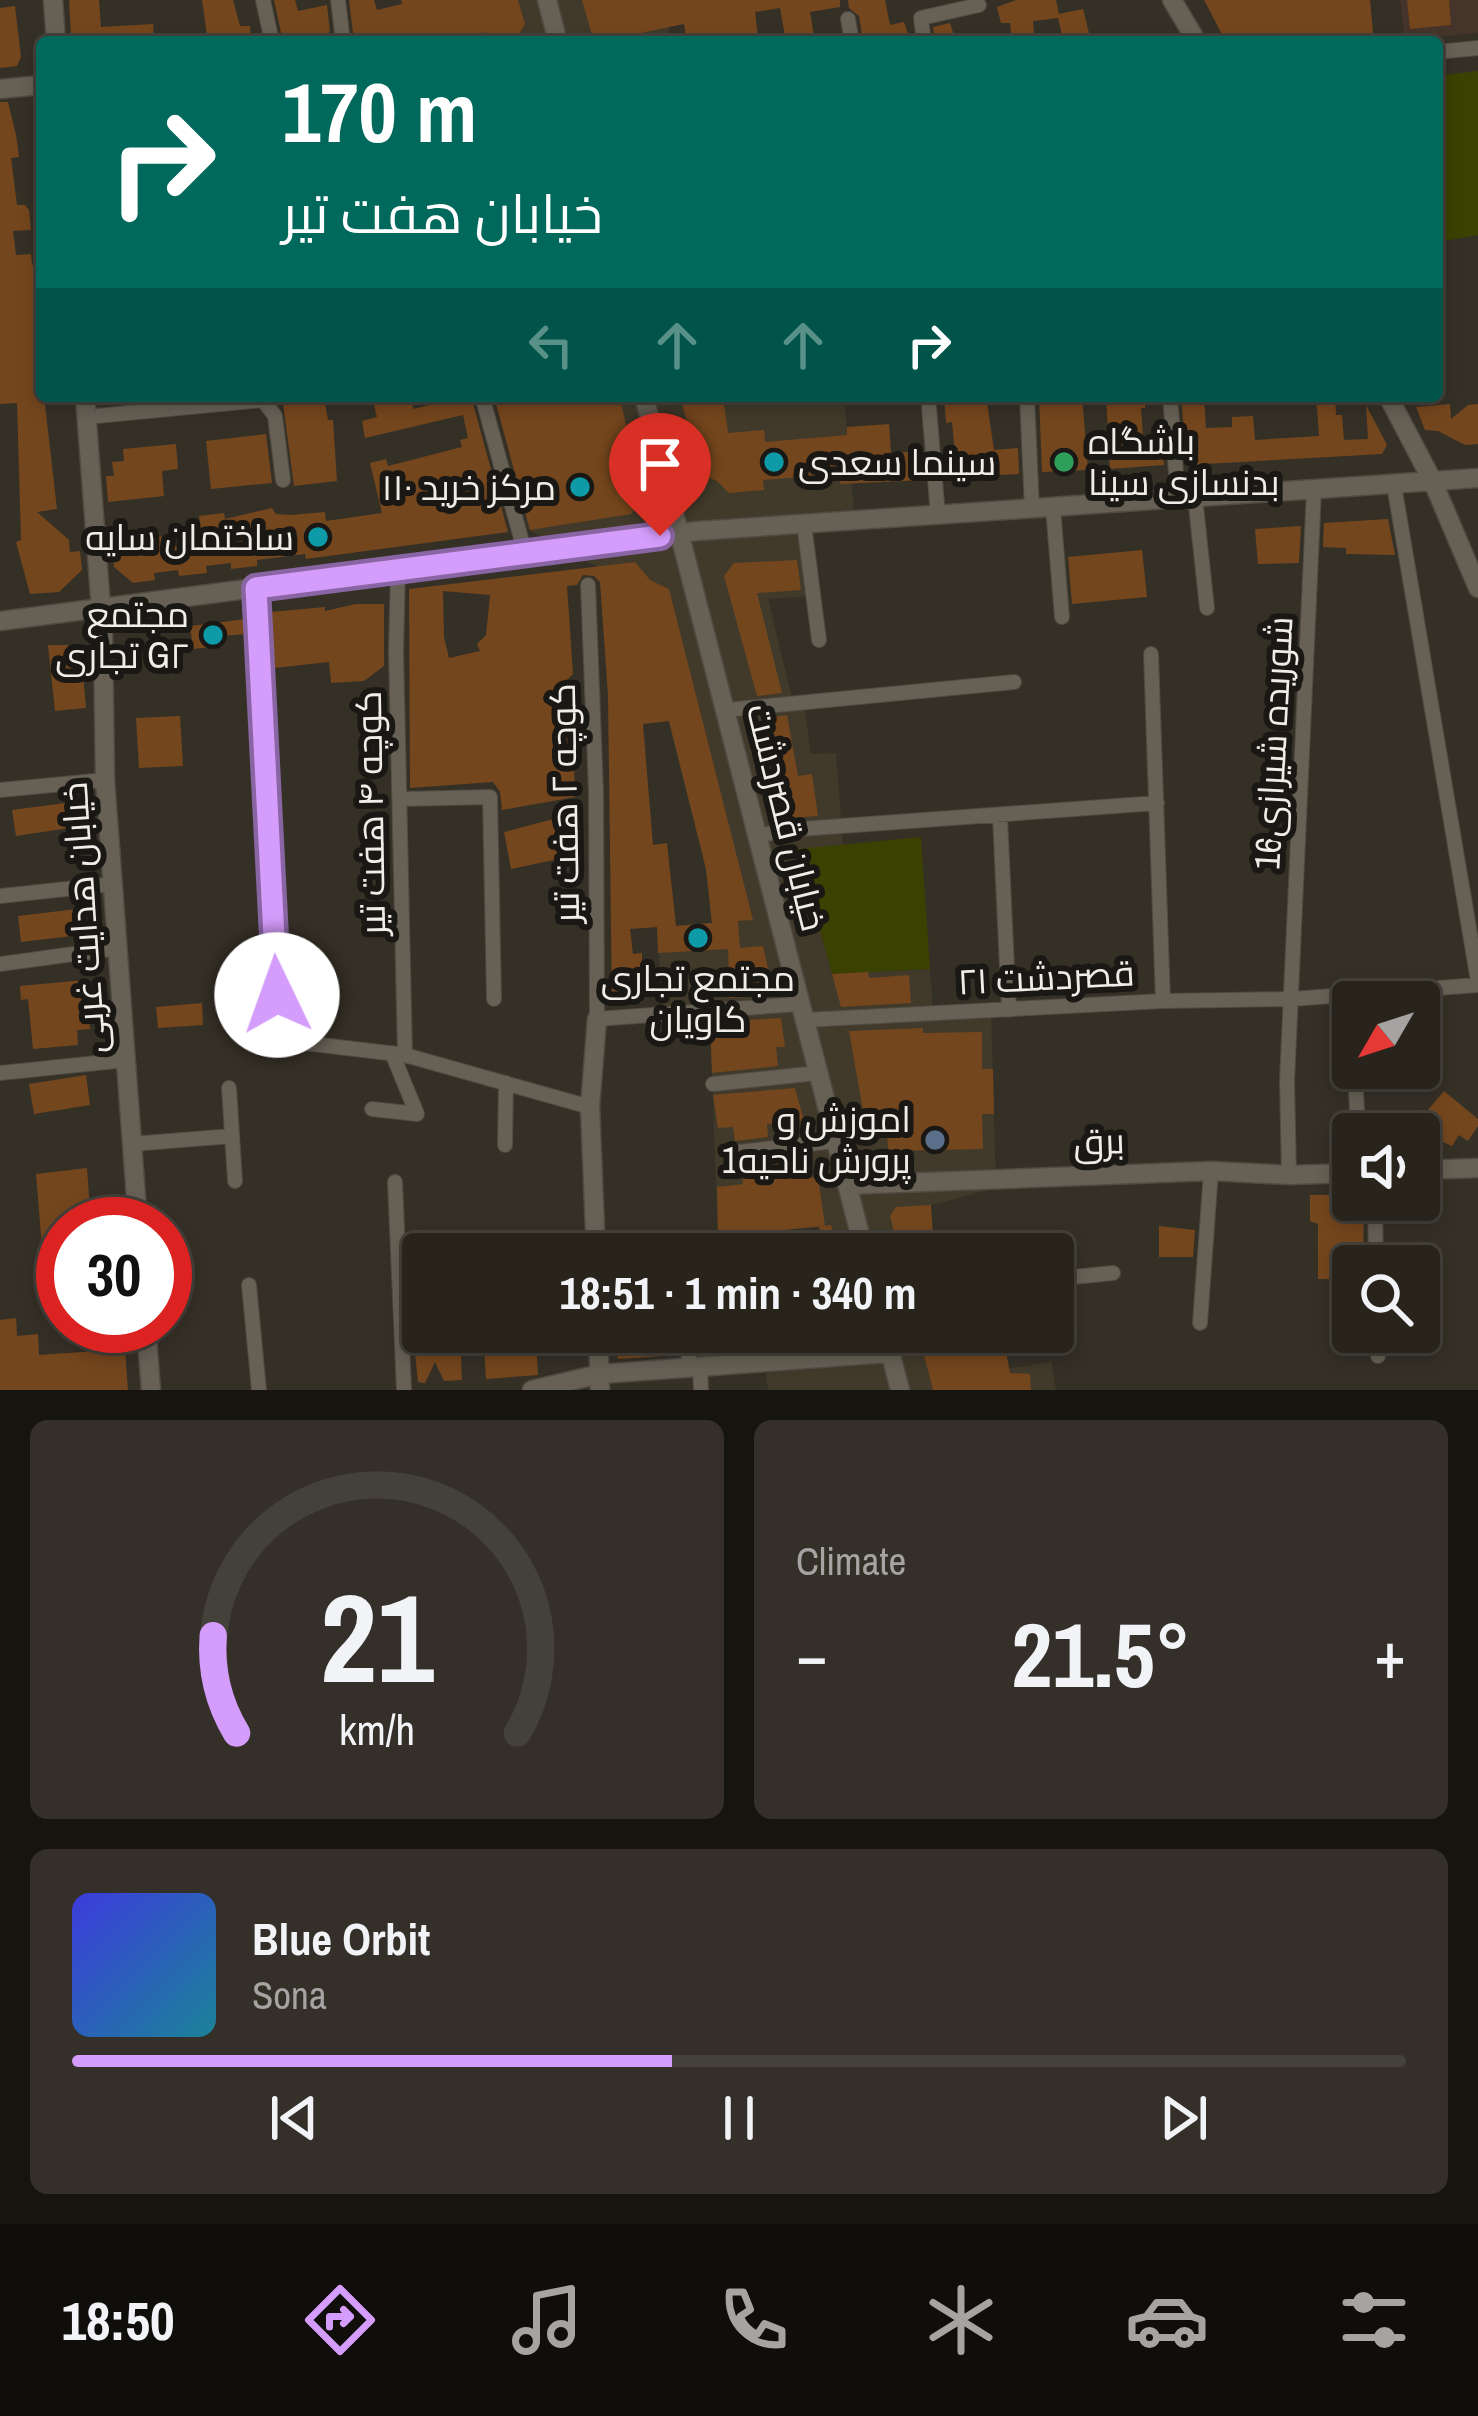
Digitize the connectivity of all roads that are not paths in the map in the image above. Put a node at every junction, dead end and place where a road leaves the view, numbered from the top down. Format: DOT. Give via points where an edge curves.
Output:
graph roads {
  1 [pos="52,0"];
  2 [pos="263,0"];
  3 [pos="338,0"];
  4 [pos="547,0"];
  5 [pos="1172,0"];
  6 [pos="979,5"];
  7 [pos="848,19"];
  8 [pos="55,36"];
  9 [pos="271,36"];
  10 [pos="342,36"];
  11 [pos="556,36"];
  12 [pos="852,36"];
  13 [pos="923,36"];
  14 [pos="1193,36"];
  15 [pos="1478,48"];
  16 [pos="1443,51"];
  17 [pos="36,86"];
  18 [pos="0,89"];
  19 [pos="85,402"];
  20 [pos="226,402"];
  21 [pos="266,402"];
  22 [pos="484,402"];
  23 [pos="646,402"];
  24 [pos="1027,402"];
  25 [pos="1172,402"];
  26 [pos="1391,402"];
  27 [pos="929,406"];
  28 [pos="86,417"];
  29 [pos="1478,478"];
  30 [pos="283,480"];
  31 [pos="1432,482"];
  32 [pos="1394,485"];
  33 [pos="1314,490"];
  34 [pos="1187,497"];
  35 [pos="1054,508"];
  36 [pos="1032,510"];
  37 [pos="938,516"];
  38 [pos="804,524"];
  39 [pos="679,533"];
  40 [pos="525,553"];
  41 [pos="398,570"];
  42 [pos="588,585"];
  43 [pos="256,588"];
  44 [pos="1478,588"];
  45 [pos="101,608"];
  46 [pos="1207,608"];
  47 [pos="1062,617"];
  48 [pos="0,621"];
  49 [pos="819,640"];
  50 [pos="1151,654"];
  51 [pos="1014,682"];
  52 [pos="726,710"];
  53 [pos="105,780"];
  54 [pos="0,790"];
  55 [pos="402,799"];
  56 [pos="1156,803"];
  57 [pos="1000,817"];
  58 [pos="758,836"];
  59 [pos="113,884"];
  60 [pos="0,896"];
  61 [pos="118,948"];
  62 [pos="0,964"];
  63 [pos="1478,983"];
  64 [pos="494,999"];
  65 [pos="1292,999"];
  66 [pos="1163,1000"];
  67 [pos="1009,1010"];
  68 [pos="802,1012"];
  69 [pos="597,1019"];
  70 [pos="398,1054"];
  71 [pos="126,1060"];
  72 [pos="0,1073"];
  73 [pos="818,1073"];
  74 [pos="506,1083"];
  75 [pos="713,1084"];
  76 [pos="229,1088"];
  77 [pos="590,1107"];
  78 [pos="372,1109"];
  79 [pos="232,1136"];
  80 [pos="835,1141"];
  81 [pos="133,1144"];
  82 [pos="505,1145"];
  83 [pos="730,1153"];
  84 [pos="1478,1168"];
  85 [pos="1440,1169"];
  86 [pos="1211,1171"];
  87 [pos="1332,1174"];
  88 [pos="1288,1175"];
  89 [pos="235,1180"];
  90 [pos="394,1182"];
  91 [pos="847,1185"];
  92 [pos="136,1197"];
  93 [pos="595,1233"];
  94 [pos="860,1233"];
  95 [pos="1113,1273"];
  96 [pos="1074,1277"];
  97 [pos="248,1285"];
  98 [pos="1201,1322"];
  99 [pos="148,1353"];
  100 [pos="691,1353"];
  101 [pos="890,1353"];
  102 [pos="695,1368"];
  103 [pos="600,1382"];
  104 [pos="151,1390"];
  105 [pos="260,1390"];
  106 [pos="404,1390"];
  107 [pos="532,1390"];
  108 [pos="701,1390"];
  109 [pos="900,1390"];
  1 -- 8 [label="main road"];
  2 -- 9 [label="street"];
  3 -- 10 [label="street"];
  4 -- 11 [label="main road"];
  5 -- 14 [label="main road"];
  6 -- 13 [label="street" via="921,18"];
  7 -- 12 [label="street"];
  15 -- 16 [label="street"];
  17 -- 18 [label="main road"];
  19 -- 28 [label="main road, خیابان هدایت غربی"];
  20 -- 28 [label="street"];
  21 -- 30 [label="street" via="275,416"];
  22 -- 40 [label="street"];
  23 -- 39 [label="main road, خیابان قصردشت"];
  24 -- 36 [label="street"];
  25 -- 34 [label="street"];
  26 -- 31 [label="main road"];
  27 -- 37 [label="street"];
  28 -- 45 [label="main road, خیابان هدایت غربی"];
  29 -- 31 [label="main road"];
  31 -- 32 [label="main road"];
  31 -- 44 [label="main road"];
  32 -- 33 [label="main road"];
  32 -- 63 [label="street"];
  33 -- 34 [label="main road"];
  33 -- 65 [label="street, شوریده شیرازی16"];
  34 -- 35 [label="main road"];
  34 -- 46 [label="street"];
  35 -- 36 [label="main road"];
  35 -- 47 [label="street"];
  36 -- 37 [label="main road"];
  37 -- 38 [label="main road"];
  38 -- 39 [label="main road"];
  38 -- 49 [label="street"];
  39 -- 40 [label="main road"];
  39 -- 52 [label="main road, خیابان قصردشت"];
  40 -- 41 [label="main road"];
  41 -- 43 [label="main road"];
  41 -- 55 [label="street, کوچه ۴ هفت تیر"];
  42 -- 69 [label="street, کوچه ۲ هفت تیر"];
  43 -- 45 [label="main road"];
  43 -- 70 [label="street" via="279,1040"];
  45 -- 48 [label="main road"];
  45 -- 53 [label="main road, خیابان هدایت غربی"];
  50 -- 56 [label="street"];
  51 -- 52 [label="street"];
  52 -- 58 [label="main road, خیابان قصردشت"];
  53 -- 54 [label="street"];
  53 -- 59 [label="main road, خیابان هدایت غربی"];
  55 -- 64 [label="street" via="490,797"];
  55 -- 70 [label="street, کوچه ۴ هفت تیر"];
  56 -- 57 [label="street"];
  56 -- 66 [label="street"];
  57 -- 58 [label="street"];
  57 -- 67 [label="street"];
  58 -- 68 [label="main road, خیابان قصردشت"];
  59 -- 60 [label="street"];
  59 -- 61 [label="main road, خیابان هدایت غربی"];
  61 -- 62 [label="street"];
  61 -- 71 [label="main road, خیابان هدایت غربی"];
  63 -- 65 [label="street, قصردشت ۲۱"];
  65 -- 66 [label="street, قصردشت ۲۱"];
  65 -- 88 [label="street, شوریده شیرازی16"];
  66 -- 67 [label="street, قصردشت ۲۱"];
  67 -- 68 [label="street, قصردشت ۲۱"];
  68 -- 69 [label="street, قصردشت ۲۱"];
  68 -- 73 [label="main road, خیابان قصردشت"];
  69 -- 77 [label="main road"];
  70 -- 74 [label="street"];
  70 -- 78 [label="street" via="417,1114"];
  71 -- 72 [label="street"];
  71 -- 81 [label="main road, خیابان هدایت غربی"];
  73 -- 75 [label="street"];
  73 -- 80 [label="main road, خیابان قصردشت"];
  74 -- 77 [label="street"];
  74 -- 82 [label="street"];
  76 -- 79 [label="street"];
  77 -- 93 [label="main road"];
  79 -- 81 [label="street"];
  79 -- 89 [label="street"];
  80 -- 83 [label="street"];
  80 -- 91 [label="main road, خیابان قصردشت"];
  81 -- 92 [label="main road, خیابان هدایت غربی"];
  84 -- 85 [label="main road"];
  86 -- 88 [label="main road, برق"];
  86 -- 91 [label="main road, برق"];
  86 -- 98 [label="street"];
  87 -- 88 [label="main road, برق"];
  90 -- 106 [label="street"];
  91 -- 94 [label="main road, خیابان قصردشت"];
  95 -- 96 [label="street"];
  97 -- 105 [label="street"];
  99 -- 104 [label="main road"];
  100 -- 102 [label="street"];
  101 -- 102 [label="main road"];
  101 -- 109 [label="main road"];
  102 -- 103 [label="main road"];
  102 -- 108 [label="street"];
  103 -- 107 [label="main road"];
}
